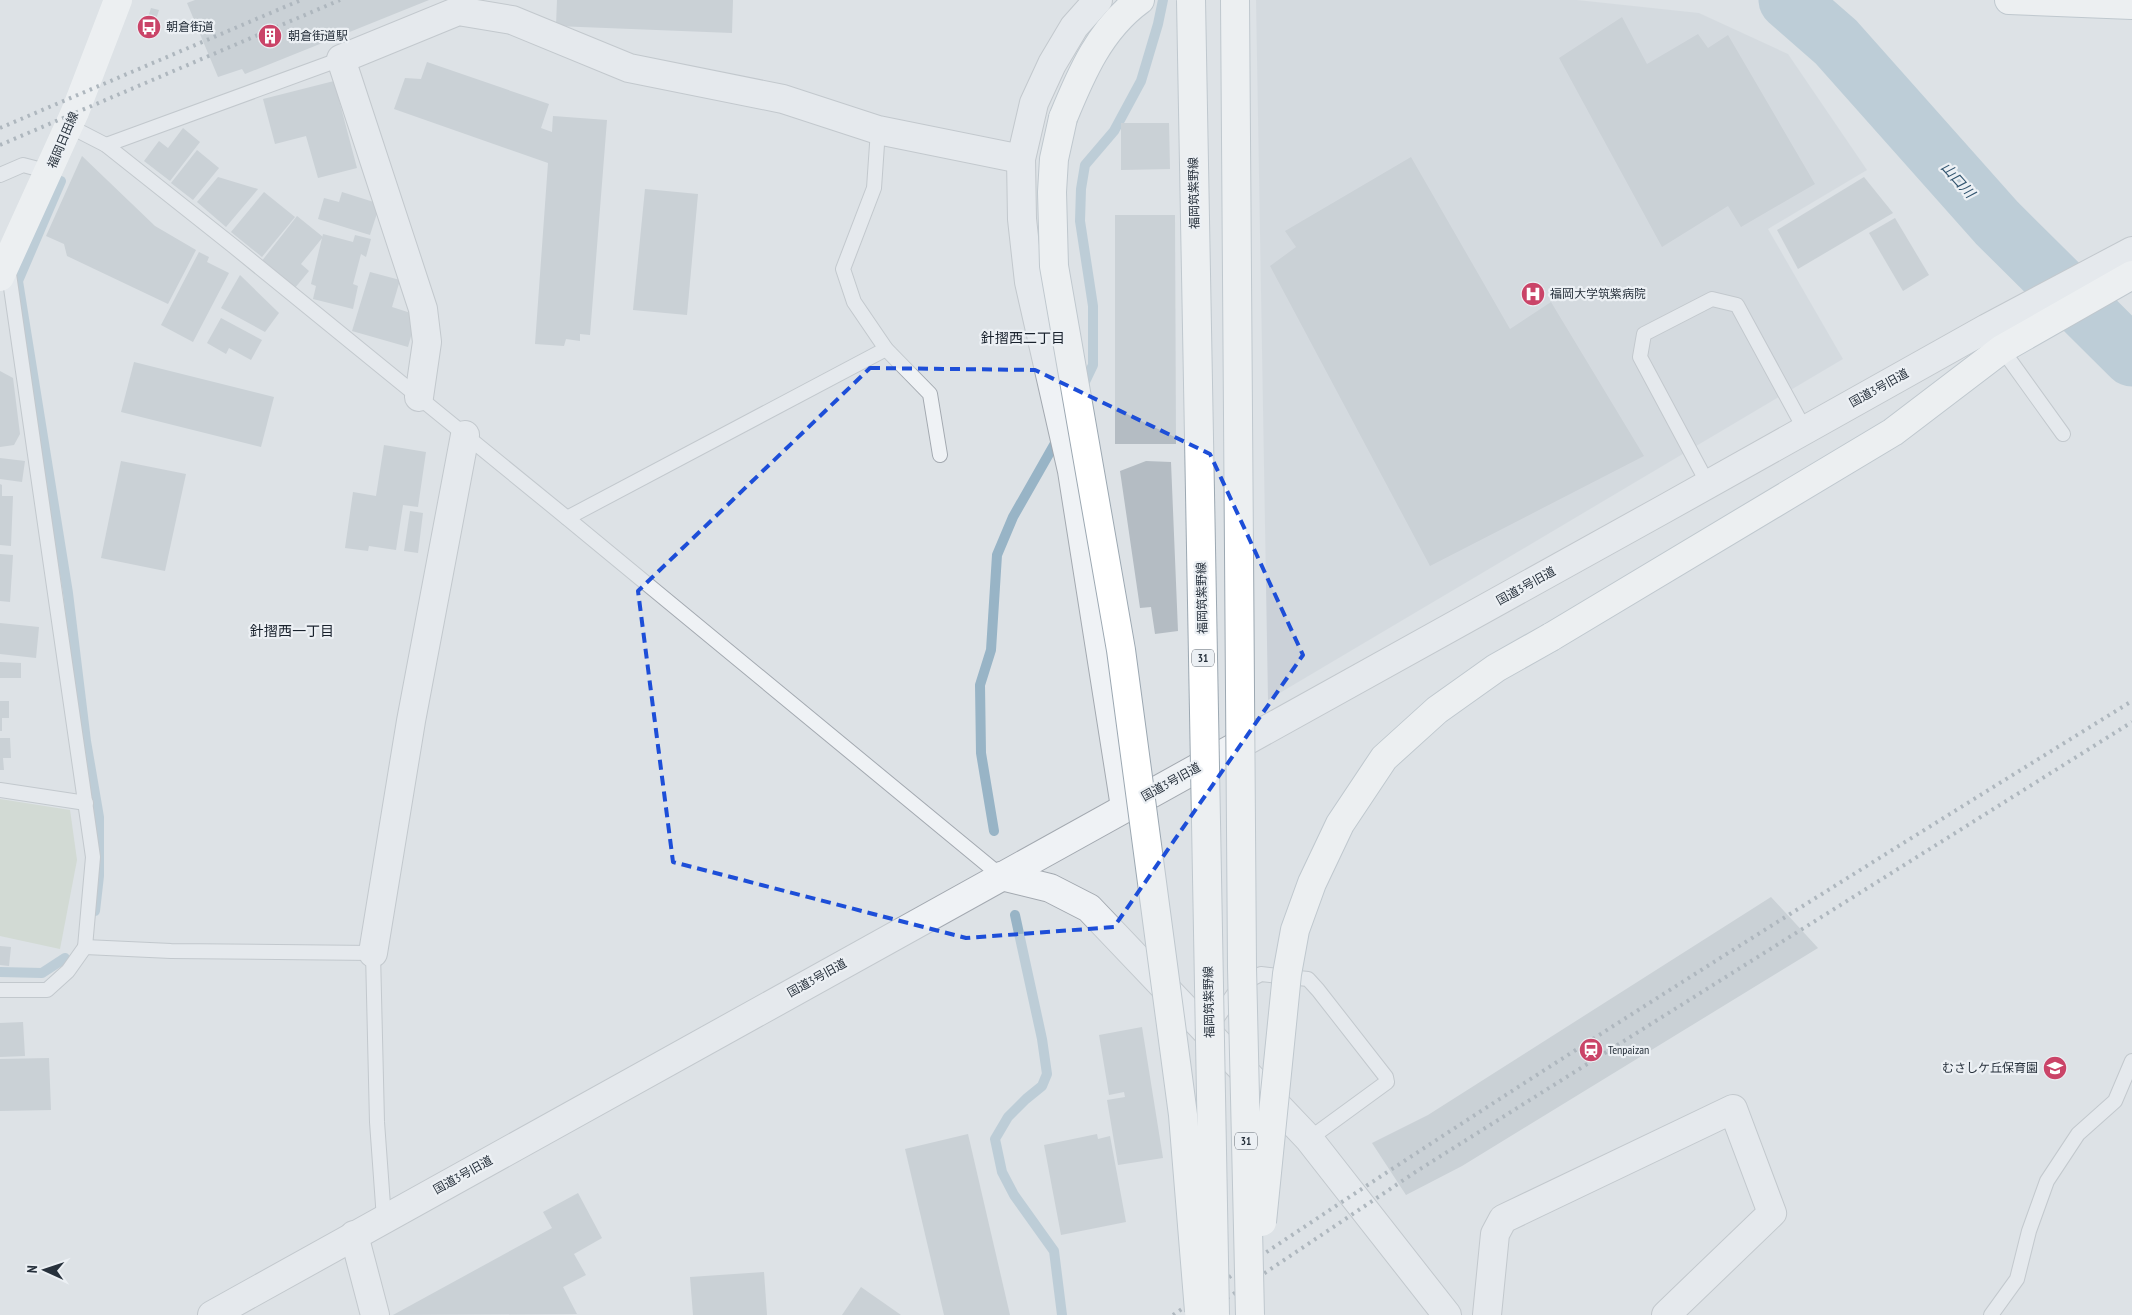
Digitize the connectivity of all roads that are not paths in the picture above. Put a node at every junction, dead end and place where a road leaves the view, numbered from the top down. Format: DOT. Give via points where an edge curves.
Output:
graph roads {
  1 [pos="1098,0"];
  2 [pos="1140,0"];
  3 [pos="1191,0"];
  4 [pos="1235,0"];
  5 [pos="2009,0"];
  6 [pos="111,2"];
  7 [pos="2132,5"];
  8 [pos="341,59"];
  9 [pos="69,126"];
  10 [pos="878,130"];
  11 [pos="106,145"];
  12 [pos="1021,159"];
  13 [pos="50,172"];
  14 [pos="0,175"];
  15 [pos="2131,260"];
  16 [pos="4,270"];
  17 [pos="2002,335"];
  18 [pos="886,349"];
  19 [pos="419,397"];
  20 [pos="1805,430"];
  21 [pos="2063,434"];
  22 [pos="465,435"];
  23 [pos="940,455"];
  24 [pos="1708,484"];
  25 [pos="567,518"];
  26 [pos="0,790"];
  27 [pos="86,803"];
  28 [pos="1125,807"];
  29 [pos="1001,876"];
  30 [pos="85,948"];
  31 [pos="373,953"];
  32 [pos="0,990"];
  33 [pos="1207,1032"];
  34 [pos="2132,1062"];
  35 [pos="1309,1139"];
  36 [pos="384,1219"];
  37 [pos="354,1235"];
  38 [pos="212,1315"];
  39 [pos="375,1315"];
  40 [pos="1200,1315"];
  41 [pos="1215,1315"];
  42 [pos="1251,1315"];
  43 [pos="1447,1315"];
  44 [pos="1487,1315"];
  45 [pos="1666,1315"];
  46 [pos="1991,1315"];
  1 -- 12 [label="street" via="1074,26 1052,64 1034,103"];
  2 -- 40 [label="main road, bridge" via="1104,37 1081,73 1063,118 1052,184 1054,266 1121,650 1183,1114"];
  3 -- 41 [label="main road, 福岡筑紫野線 / 31, bridge"];
  4 -- 42 [label="main road, 31, bridge" via="1242,957"];
  5 -- 7 [label="main road"];
  6 -- 9 [label="main road, 福岡日田線"];
  8 -- 10 [label="street" via="458,11 512,20 629,68 783,99"];
  8 -- 11 [label="lane"];
  8 -- 19 [label="street" via="423,309 428,342"];
  9 -- 11 [label="lane"];
  9 -- 13 [label="main road, 福岡日田線"];
  10 -- 12 [label="street"];
  10 -- 18 [label="lane" via="874,188 844,269 854,302"];
  11 -- 19 [label="lane"];
  12 -- 28 [label="street" via="1022,219 1029,282 1072,471"];
  13 -- 14 [label="lane" via="23,165"];
  13 -- 16 [label="main road, 福岡日田線"];
  15 -- 17 [label="main road"];
  16 -- 27 [label="lane"];
  17 -- 20 [label="street, 国道3号旧道"];
  17 -- 21 [label="lane"];
  17 -- 42 [label="main road, bridge" via="1893,432 1496,668 1437,710 1384,758 1340,824 1312,883 1295,930 1287,974"];
  18 -- 23 [label="lane" via="930,394"];
  18 -- 25 [label="lane"];
  19 -- 22 [label="lane"];
  20 -- 24 [label="street, 国道3号旧道"];
  20 -- 24 [label="lane" via="1737,305 1712,300 1644,334 1640,357"];
  22 -- 25 [label="lane"];
  22 -- 31 [label="street" via="411,722"];
  24 -- 28 [label="street, 国道3号旧道"];
  25 -- 29 [label="lane"];
  26 -- 27 [label="lane"];
  27 -- 30 [label="lane" via="93,857"];
  28 -- 29 [label="street, 国道3号旧道"];
  29 -- 33 [label="street" via="1050,888 1089,908"];
  29 -- 36 [label="street, 国道3号旧道"];
  30 -- 31 [label="lane" via="171,952"];
  30 -- 32 [label="lane" via="68,971 47,990"];
  31 -- 36 [label="lane" via="377,1122"];
  33 -- 35 [label="street"];
  33 -- 35 [label="lane" via="1233,995 1249,980 1261,974 1308,979 1387,1082"];
  34 -- 46 [label="lane" via="2115,1101 2078,1134 2047,1181 2029,1231 2017,1279"];
  35 -- 43 [label="street"];
  36 -- 37 [label="street, 国道3号旧道"];
  37 -- 38 [label="street, 国道3号旧道"];
  37 -- 39 [label="street"];
  44 -- 45 [label="street" via="1495,1234 1503,1219 1733,1109 1772,1213"];
}
